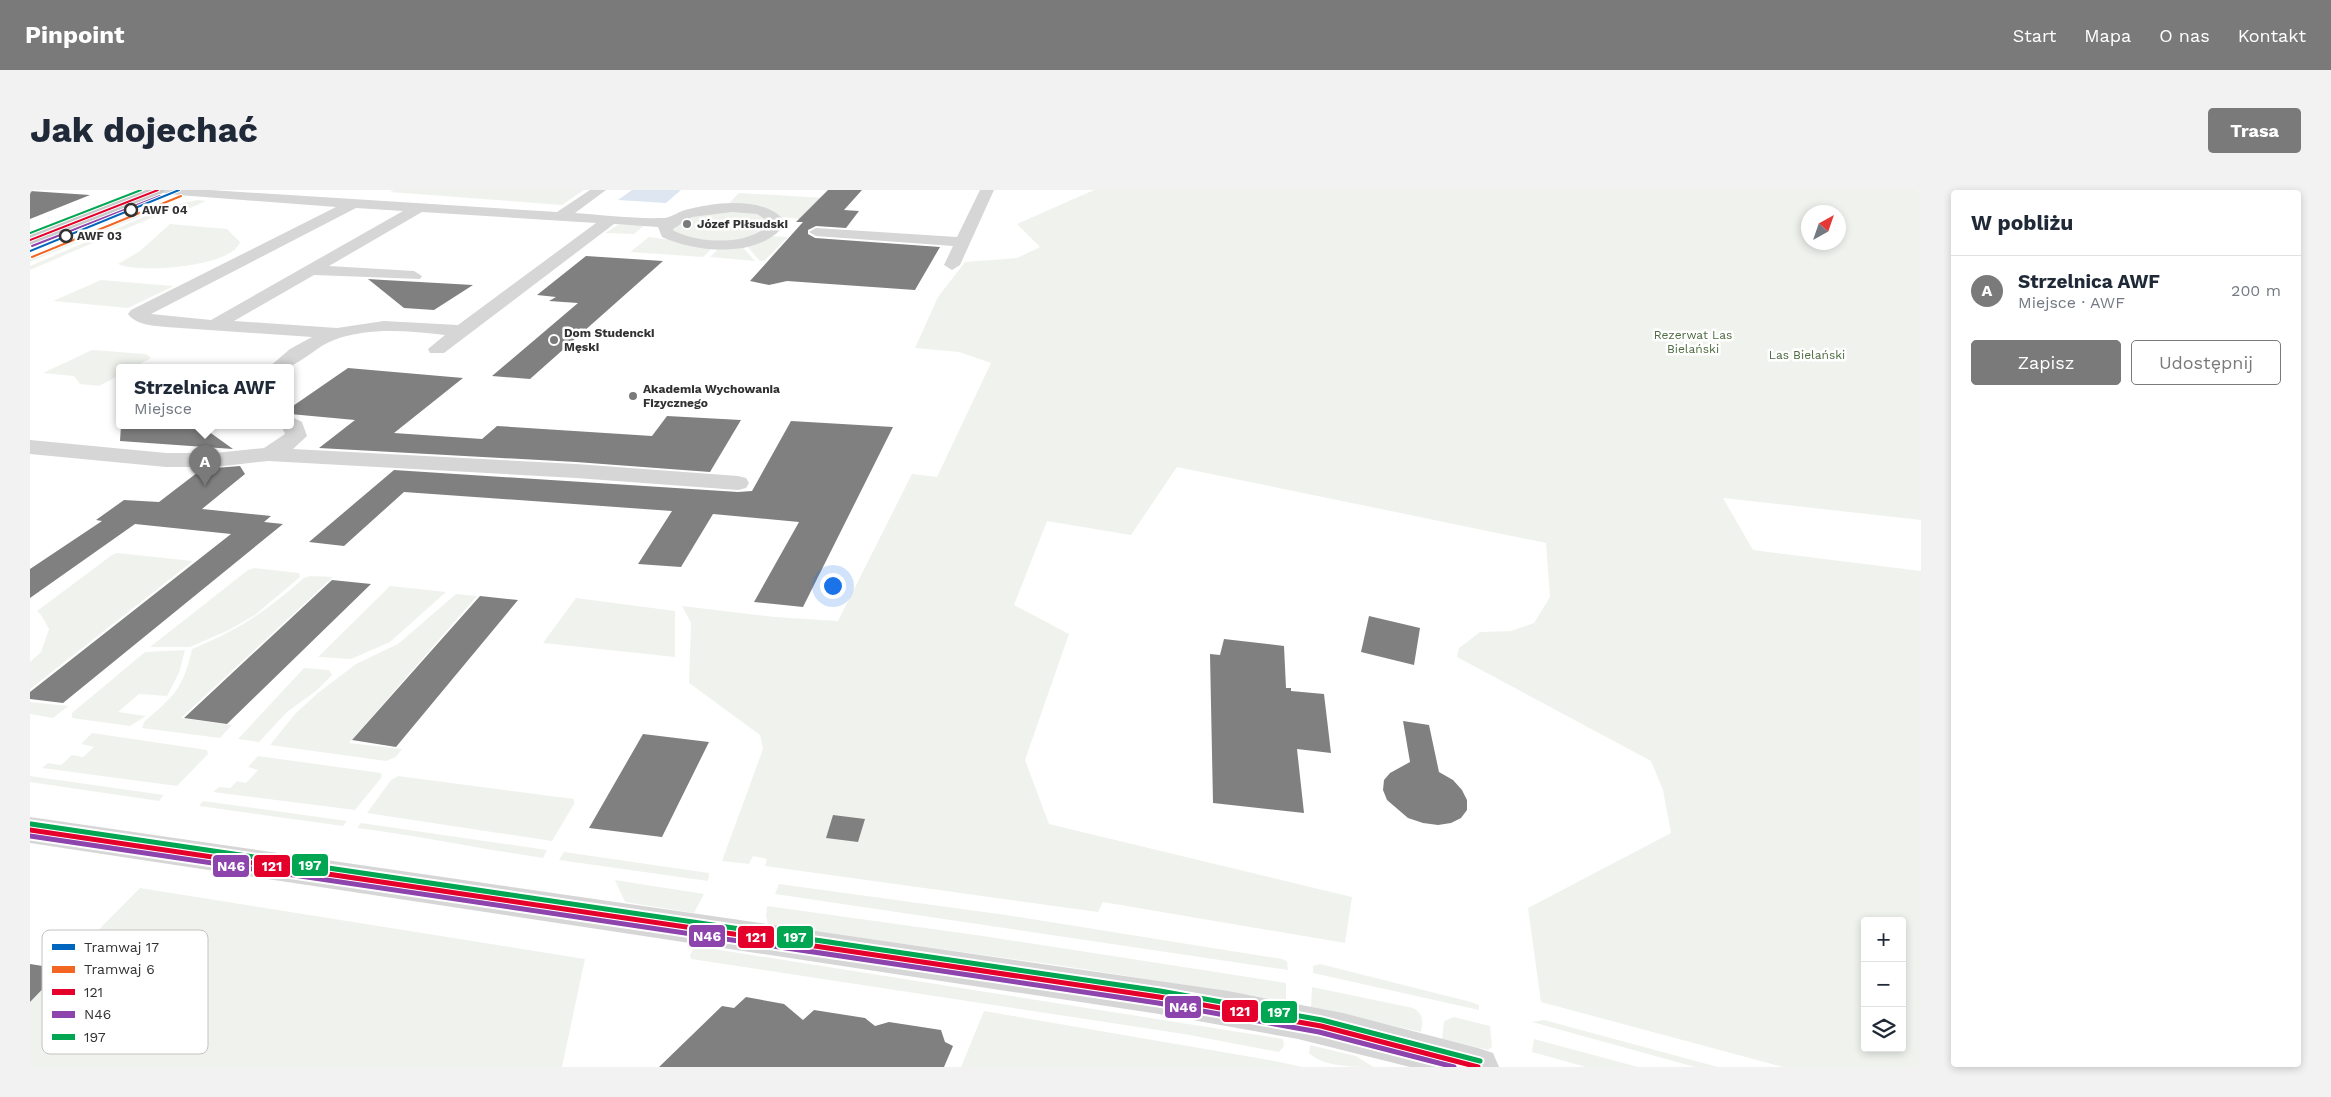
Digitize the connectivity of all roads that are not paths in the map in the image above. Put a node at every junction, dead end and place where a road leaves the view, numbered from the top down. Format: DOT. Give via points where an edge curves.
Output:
graph roads {
  1 [pos="131,190"];
  2 [pos="158,190"];
  3 [pos="166,190"];
  4 [pos="382,190"];
  5 [pos="599,190"];
  6 [pos="987,190"];
  7 [pos="352,205"];
  8 [pos="421,208"];
  9 [pos="561,216"];
  10 [pos="611,219"];
  11 [pos="669,223"];
  12 [pos="776,229"];
  13 [pos="30,230"];
  14 [pos="795,230"];
  15 [pos="816,232"];
  16 [pos="30,240"];
  17 [pos="963,242"];
  18 [pos="952,264"];
  19 [pos="312,270"];
  20 [pos="414,276"];
  21 [pos="214,324"];
  22 [pos="463,331"];
  23 [pos="337,333"];
  24 [pos="437,349"];
  25 [pos="282,364"];
  26 [pos="294,425"];
  27 [pos="30,447"];
  28 [pos="268,454"];
  29 [pos="389,461"];
  30 [pos="371,476"];
  31 [pos="738,483"];
  32 [pos="30,830"];
  33 [pos="1430,1060"];
  34 [pos="1478,1067"];
  1 -- 13 [label="main road"];
  2 -- 16 [label="main road"];
  3 -- 7 [label="street"];
  4 -- 7 [label="street"];
  5 -- 9 [label="street"];
  6 -- 17 [label="street"];
  7 -- 8 [label="street"];
  7 -- 21 [label="street" via="137,314 151,320"];
  8 -- 9 [label="street"];
  8 -- 19 [label="street"];
  9 -- 10 [label="street"];
  10 -- 11 [label="street"];
  10 -- 22 [label="street"];
  11 -- 12 [label="street" via="695,212 742,208 776,217 779,223"];
  11 -- 12 [label="street" via="665,228 667,234 702,244 754,240"];
  12 -- 14 [label="street"];
  15 -- 17 [label="street"];
  17 -- 18 [label="street"];
  19 -- 20 [label="street"];
  19 -- 21 [label="street"];
  21 -- 23 [label="street"];
  22 -- 23 [label="street" via="385,325"];
  22 -- 24 [label="street"];
  23 -- 25 [label="street" via="310,345"];
  26 -- 28 [label="street" via="296,436"];
  27 -- 28 [label="street" via="166,460 215,460"];
  28 -- 29 [label="street"];
  29 -- 30 [label="street"];
  29 -- 31 [label="street"];
  32 -- 33 [label="street" via="851,954 1128,992 1298,1021"];
  33 -- 34 [label="street"];
}
